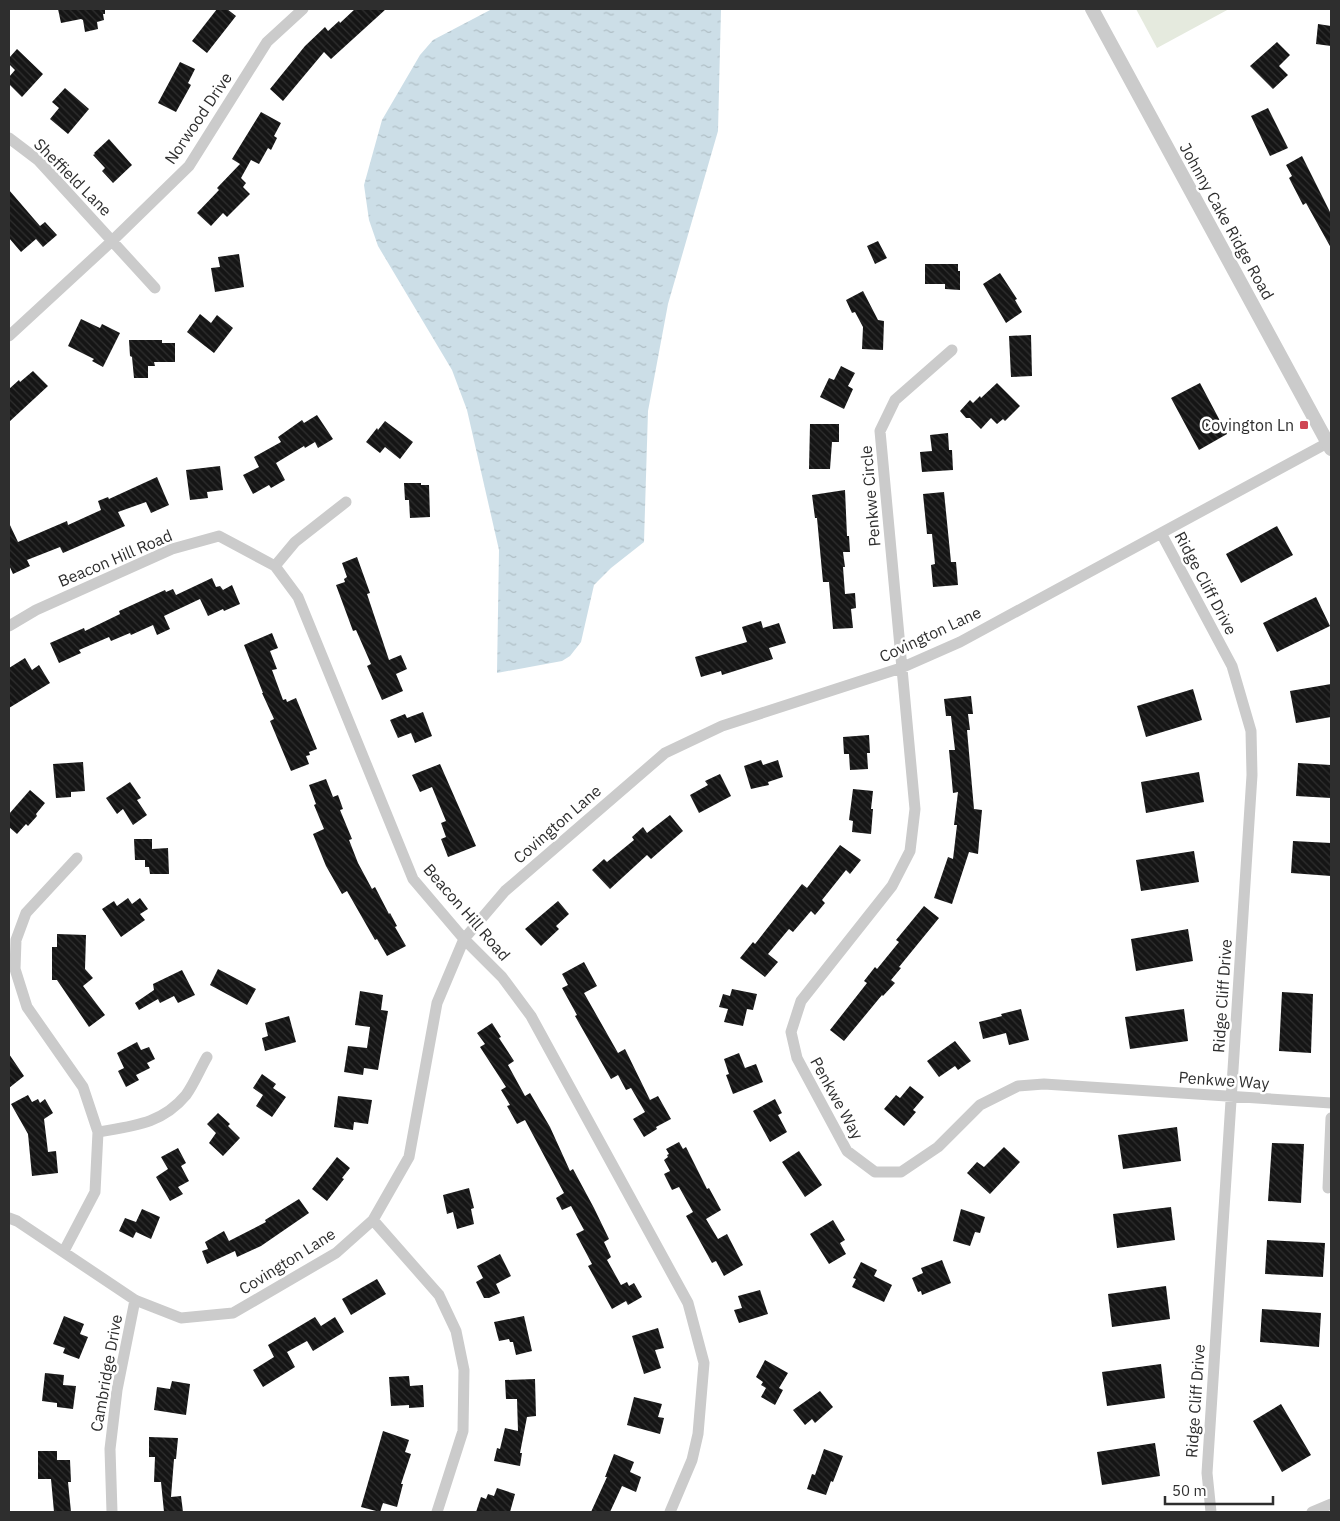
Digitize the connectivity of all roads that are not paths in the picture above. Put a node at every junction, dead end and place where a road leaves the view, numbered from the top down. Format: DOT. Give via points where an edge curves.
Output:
graph roads {
  1 [pos="303,9"];
  2 [pos="1092,9"];
  3 [pos="9,138"];
  4 [pos="112,241"];
  5 [pos="155,288"];
  6 [pos="9,336"];
  7 [pos="952,350"];
  8 [pos="1330,444"];
  9 [pos="346,502"];
  10 [pos="1161,533"];
  11 [pos="275,566"];
  12 [pos="9,626"];
  13 [pos="901,668"];
  14 [pos="77,858"];
  15 [pos="464,939"];
  16 [pos="206,1057"];
  17 [pos="1231,1097"];
  18 [pos="1331,1103"];
  19 [pos="1331,1118"];
  20 [pos="98,1132"];
  21 [pos="1328,1188"];
  22 [pos="9,1218"];
  23 [pos="373,1220"];
  24 [pos="64,1251"];
  25 [pos="135,1300"];
  26 [pos="1331,1504"];
  27 [pos="112,1512"];
  28 [pos="437,1512"];
  29 [pos="670,1512"];
  30 [pos="1211,1512"];
  31 [pos="1312,1512"];
  1 -- 4 [label="street, Norwood Drive" via="267,42 189,166"];
  2 -- 8 [label="street, Johnny Cake Ridge Road"];
  3 -- 4 [label="street, Sheffield Lane" via="38,160"];
  4 -- 5 [label="street"];
  4 -- 6 [label="street, Norwood Drive"];
  7 -- 13 [label="street, Penkwe Circle" via="895,400 880,431"];
  8 -- 10 [label="street, Covington Lane"];
  9 -- 11 [label="street" via="295,542"];
  10 -- 13 [label="street, Covington Lane" via="960,642"];
  10 -- 17 [label="street, Ridge Cliff Drive" via="1232,666 1251,731 1252,775"];
  11 -- 12 [label="street, Beacon Hill Road" via="219,536 172,549 36,610"];
  11 -- 15 [label="street, Beacon Hill Road" via="298,597 413,879"];
  13 -- 15 [label="street, Covington Lane" via="722,726 665,753 505,890"];
  13 -- 17 [label="street, Penkwe Way" via="915,809 910,851 892,886 801,1001 791,1032 797,1058 847,1151 875,1172 901,1172 938,1147 980,1105 1018,1086 1044,1084"];
  14 -- 20 [label="street" via="26,914 16,940 15,969 27,1007 83,1087"];
  15 -- 23 [label="street, Covington Lane" via="437,1003 409,1157"];
  15 -- 29 [label="street, Beacon Hill Road" via="502,977 531,1016 688,1304 704,1364 698,1434 692,1460"];
  16 -- 20 [label="street" via="186,1094 167,1114 143,1124"];
  17 -- 18 [label="street, Penkwe Way"];
  17 -- 30 [label="street, Ridge Cliff Drive" via="1207,1473"];
  19 -- 21 [label="street"];
  20 -- 24 [label="street" via="95,1192"];
  22 -- 24 [label="street, Covington Lane"];
  23 -- 25 [label="street, Covington Lane" via="336,1253 233,1313 181,1318"];
  23 -- 28 [label="street" via="439,1295 456,1331 464,1370 463,1431"];
  24 -- 25 [label="street, Covington Lane"];
  25 -- 27 [label="street, Cambridge Drive" via="111,1439"];
  26 -- 31 [label="street"];
}
